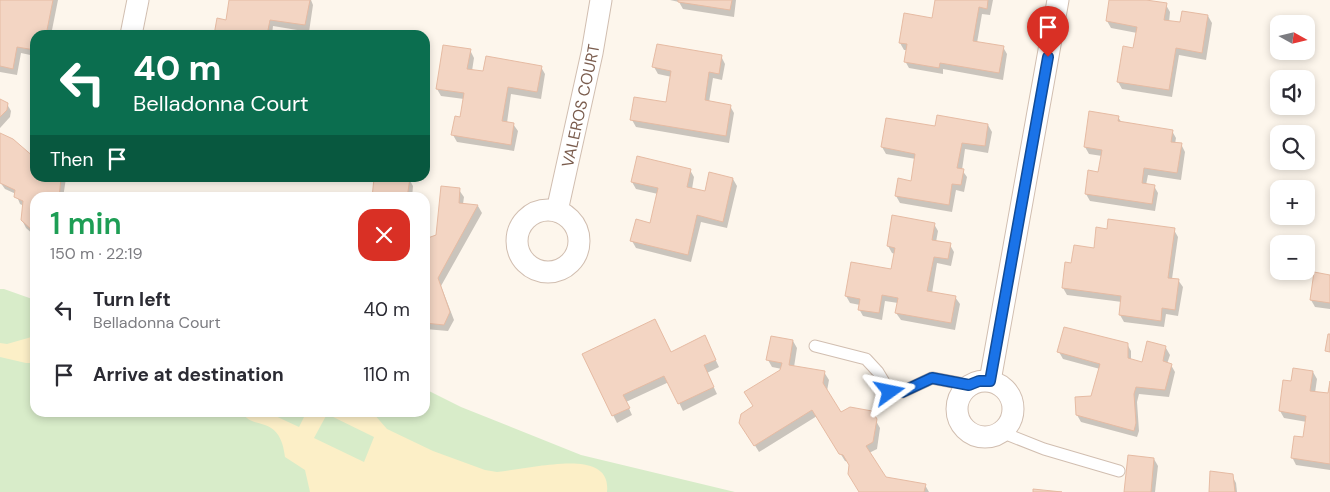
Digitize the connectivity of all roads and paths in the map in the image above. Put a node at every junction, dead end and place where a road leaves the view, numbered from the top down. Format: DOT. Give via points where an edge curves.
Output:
graph roads {
  1 [pos="138,0"];
  2 [pos="601,0"];
  3 [pos="1058,0"];
  4 [pos="132,30"];
  5 [pos="557,211"];
  6 [pos="815,346"];
  7 [pos="990,381"];
  8 [pos="969,385"];
  9 [pos="1001,432"];
  10 [pos="1119,471"];
  1 -- 4 [label="street"];
  2 -- 5 [label="street, VALEROS COURT"];
  3 -- 7 [label="street"];
  6 -- 8 [label="lane" via="866,359 890,392 902,392 932,378"];
  7 -- 8 [label="street"];
  7 -- 9 [label="street" via="1008,393 1012,403 1013,414"];
  8 -- 9 [label="street" via="958,404 962,424 980,436"];
  9 -- 10 [label="lane" via="1044,449"];
}
